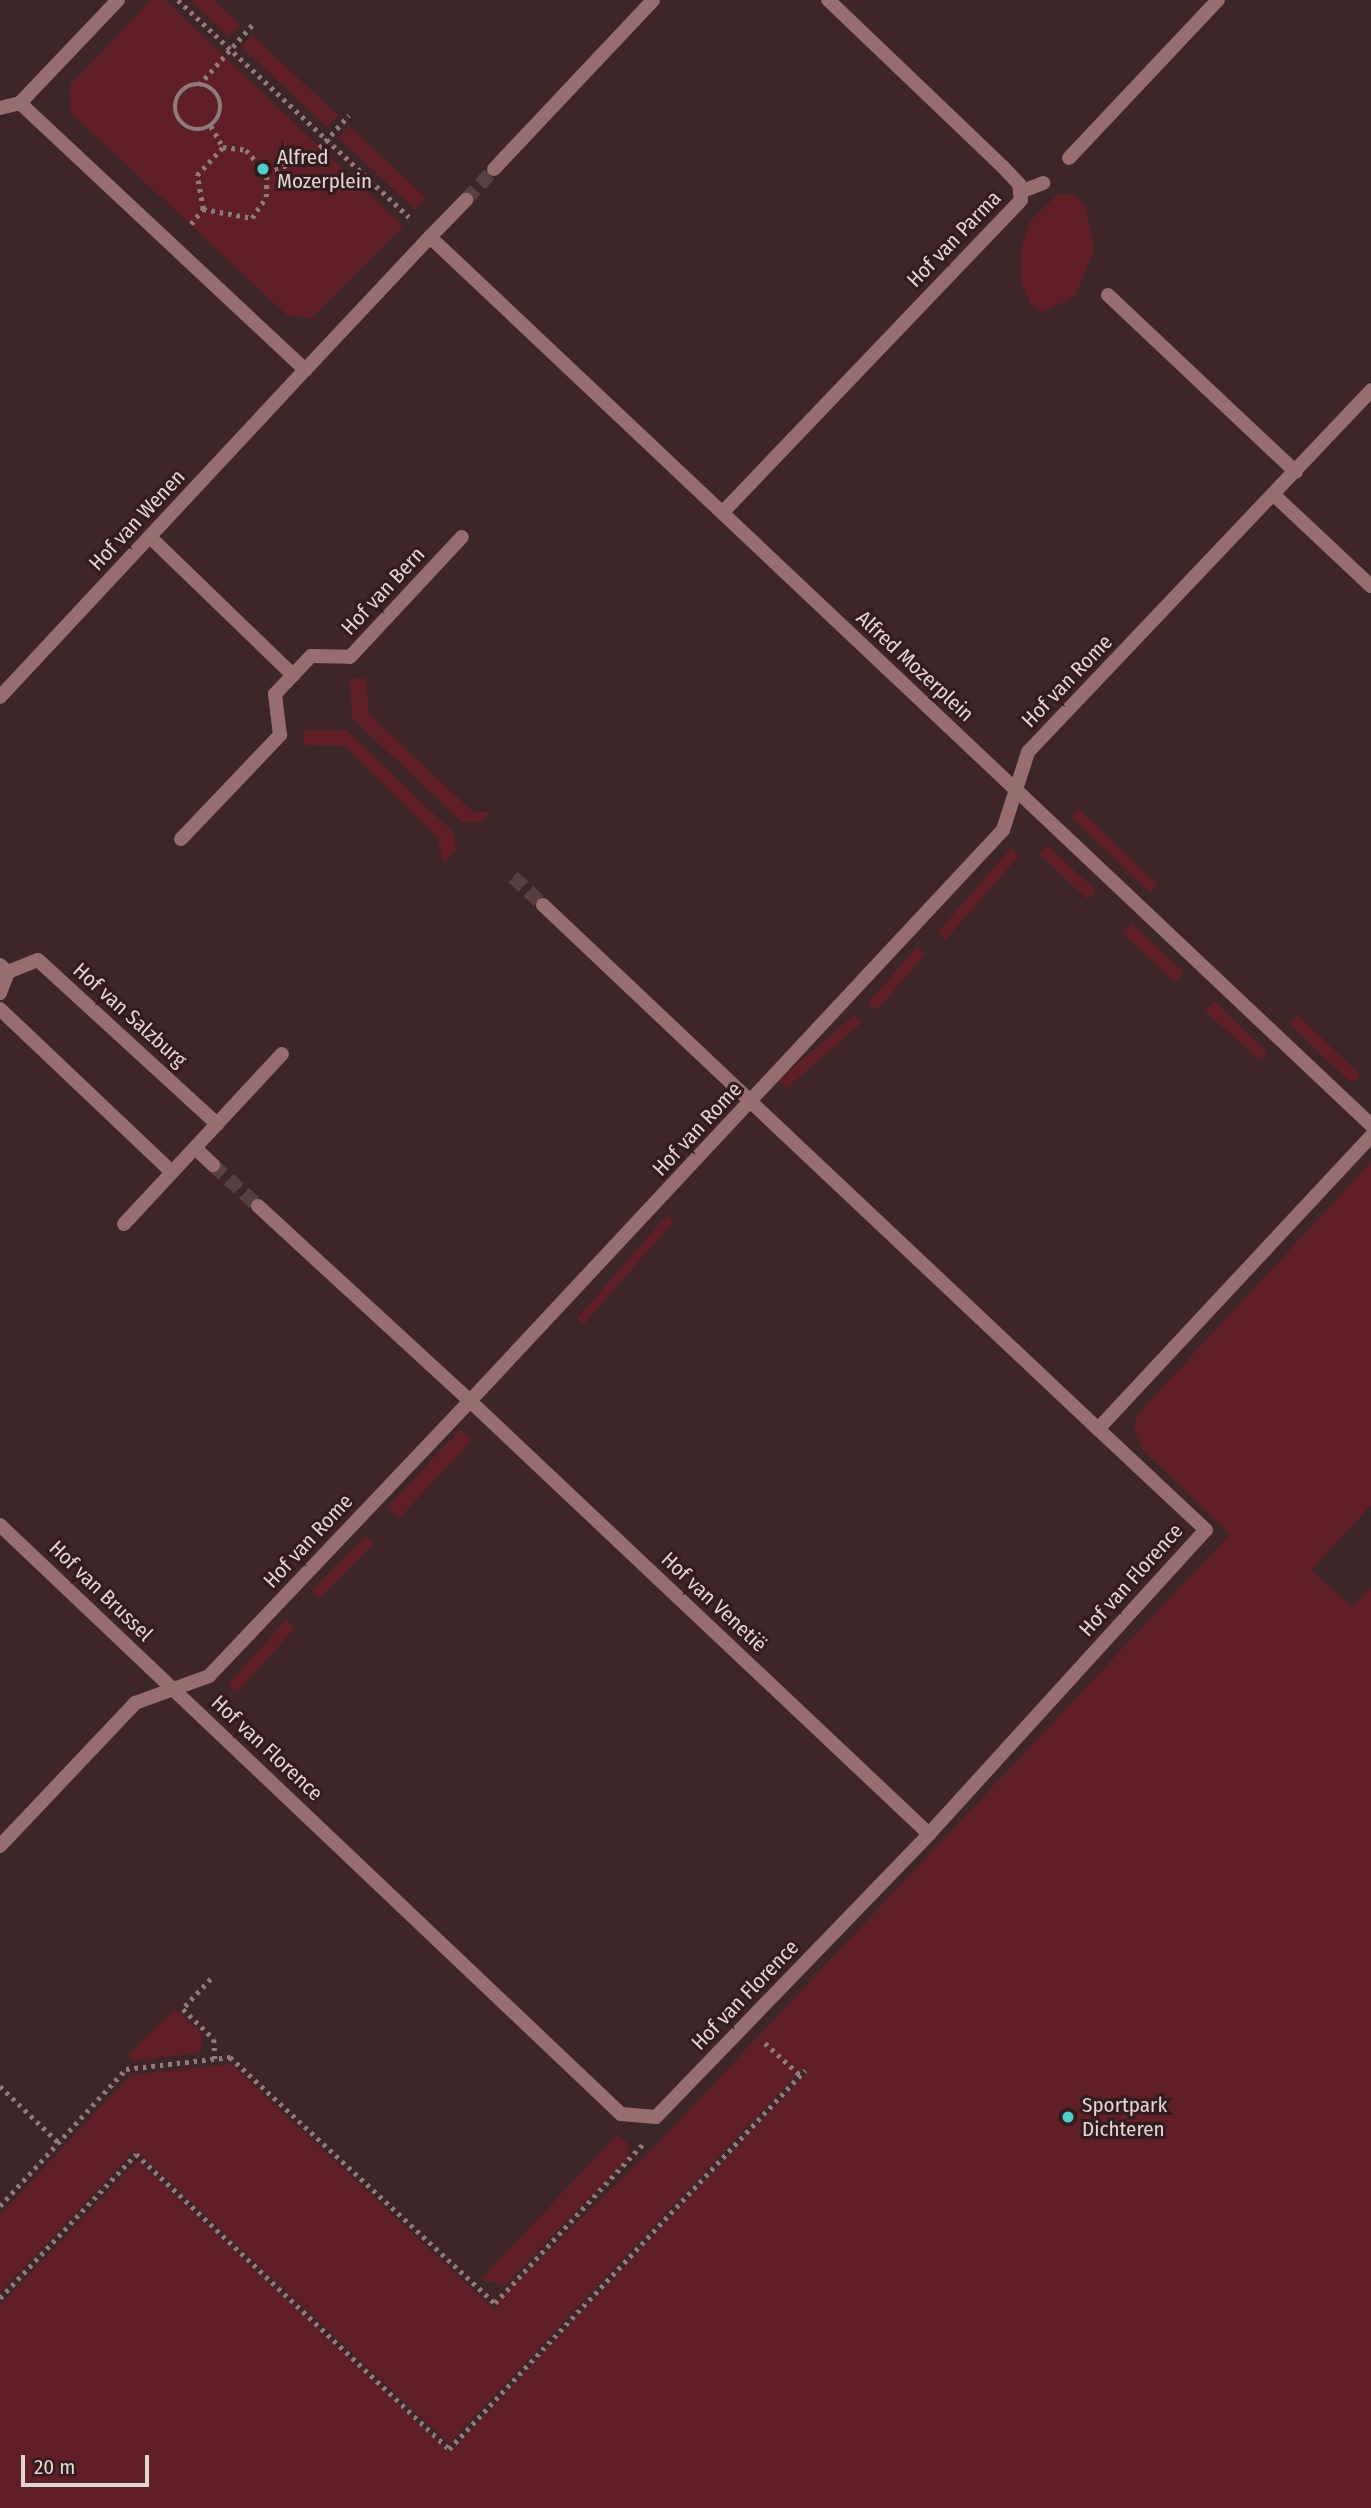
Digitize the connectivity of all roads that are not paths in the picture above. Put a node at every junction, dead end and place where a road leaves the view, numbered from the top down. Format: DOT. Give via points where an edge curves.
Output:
graph roads {
  1 [pos="118,0"];
  2 [pos="653,0"];
  3 [pos="828,0"];
  4 [pos="1218,0"];
  5 [pos="20,103"];
  6 [pos="0,108"];
  7 [pos="1069,158"];
  8 [pos="494,169"];
  9 [pos="1043,183"];
  10 [pos="1020,192"];
  11 [pos="466,200"];
  12 [pos="430,237"];
  13 [pos="1108,295"];
  14 [pos="305,370"];
  15 [pos="1371,390"];
  16 [pos="1296,472"];
  17 [pos="1275,495"];
  18 [pos="723,512"];
  19 [pos="150,537"];
  20 [pos="462,537"];
  21 [pos="1371,586"];
  22 [pos="293,675"];
  23 [pos="0,697"];
  24 [pos="1015,792"];
  25 [pos="181,839"];
  26 [pos="543,905"];
  27 [pos="4,969"];
  28 [pos="0,993"];
  29 [pos="0,1009"];
  30 [pos="282,1054"];
  31 [pos="751,1102"];
  32 [pos="217,1124"];
  33 [pos="1371,1125"];
  34 [pos="1371,1136"];
  35 [pos="195,1148"];
  36 [pos="213,1165"];
  37 [pos="172,1172"];
  38 [pos="258,1206"];
  39 [pos="124,1224"];
  40 [pos="470,1401"];
  41 [pos="1098,1429"];
  42 [pos="0,1525"];
  43 [pos="173,1689"];
  44 [pos="929,1834"];
  45 [pos="0,1846"];
  1 -- 5 [label="street"];
  2 -- 8 [label="street"];
  3 -- 10 [label="street, Hof van Parma" via="1003,167"];
  4 -- 7 [label="street"];
  5 -- 6 [label="street"];
  5 -- 14 [label="street"];
  9 -- 10 [label="street"];
  10 -- 18 [label="street, Hof van Parma" via="1021,200"];
  11 -- 12 [label="street"];
  12 -- 14 [label="street"];
  12 -- 18 [label="street, Alfred Mozerplein"];
  13 -- 16 [label="street"];
  14 -- 19 [label="street, Hof van Wenen"];
  15 -- 16 [label="street, Hof van Rome"];
  16 -- 17 [label="street, Hof van Rome"];
  17 -- 21 [label="street"];
  17 -- 24 [label="street, Hof van Rome" via="1028,752"];
  18 -- 24 [label="street, Alfred Mozerplein"];
  19 -- 22 [label="street"];
  19 -- 23 [label="street, Hof van Wenen"];
  20 -- 22 [label="street, Hof van Bern" via="350,657 311,656"];
  22 -- 25 [label="street, Hof van Bern" via="275,694 280,734"];
  24 -- 31 [label="street, Hof van Rome" via="1003,830"];
  24 -- 33 [label="street, Alfred Mozerplein"];
  26 -- 31 [label="street, Hof van Florence"];
  27 -- 28 [label="street, Hof van Salzburg"];
  27 -- 32 [label="street, Hof van Salzburg" via="38,960"];
  29 -- 37 [label="street"];
  30 -- 32 [label="street"];
  31 -- 40 [label="street, Hof van Rome"];
  31 -- 41 [label="street, Hof van Florence"];
  32 -- 35 [label="street"];
  34 -- 41 [label="street"];
  35 -- 36 [label="street"];
  35 -- 37 [label="street"];
  37 -- 39 [label="street"];
  38 -- 40 [label="street, Hof van Venetië"];
  40 -- 43 [label="street, Hof van Rome" via="209,1676"];
  40 -- 44 [label="street, Hof van Venetië"];
  41 -- 44 [label="street, Hof van Florence" via="1206,1530"];
  42 -- 43 [label="street, Hof van Brussel"];
  43 -- 44 [label="street, Hof van Florence" via="621,2114 656,2117"];
  43 -- 45 [label="street, Hof van Rome" via="135,1703"];
}
